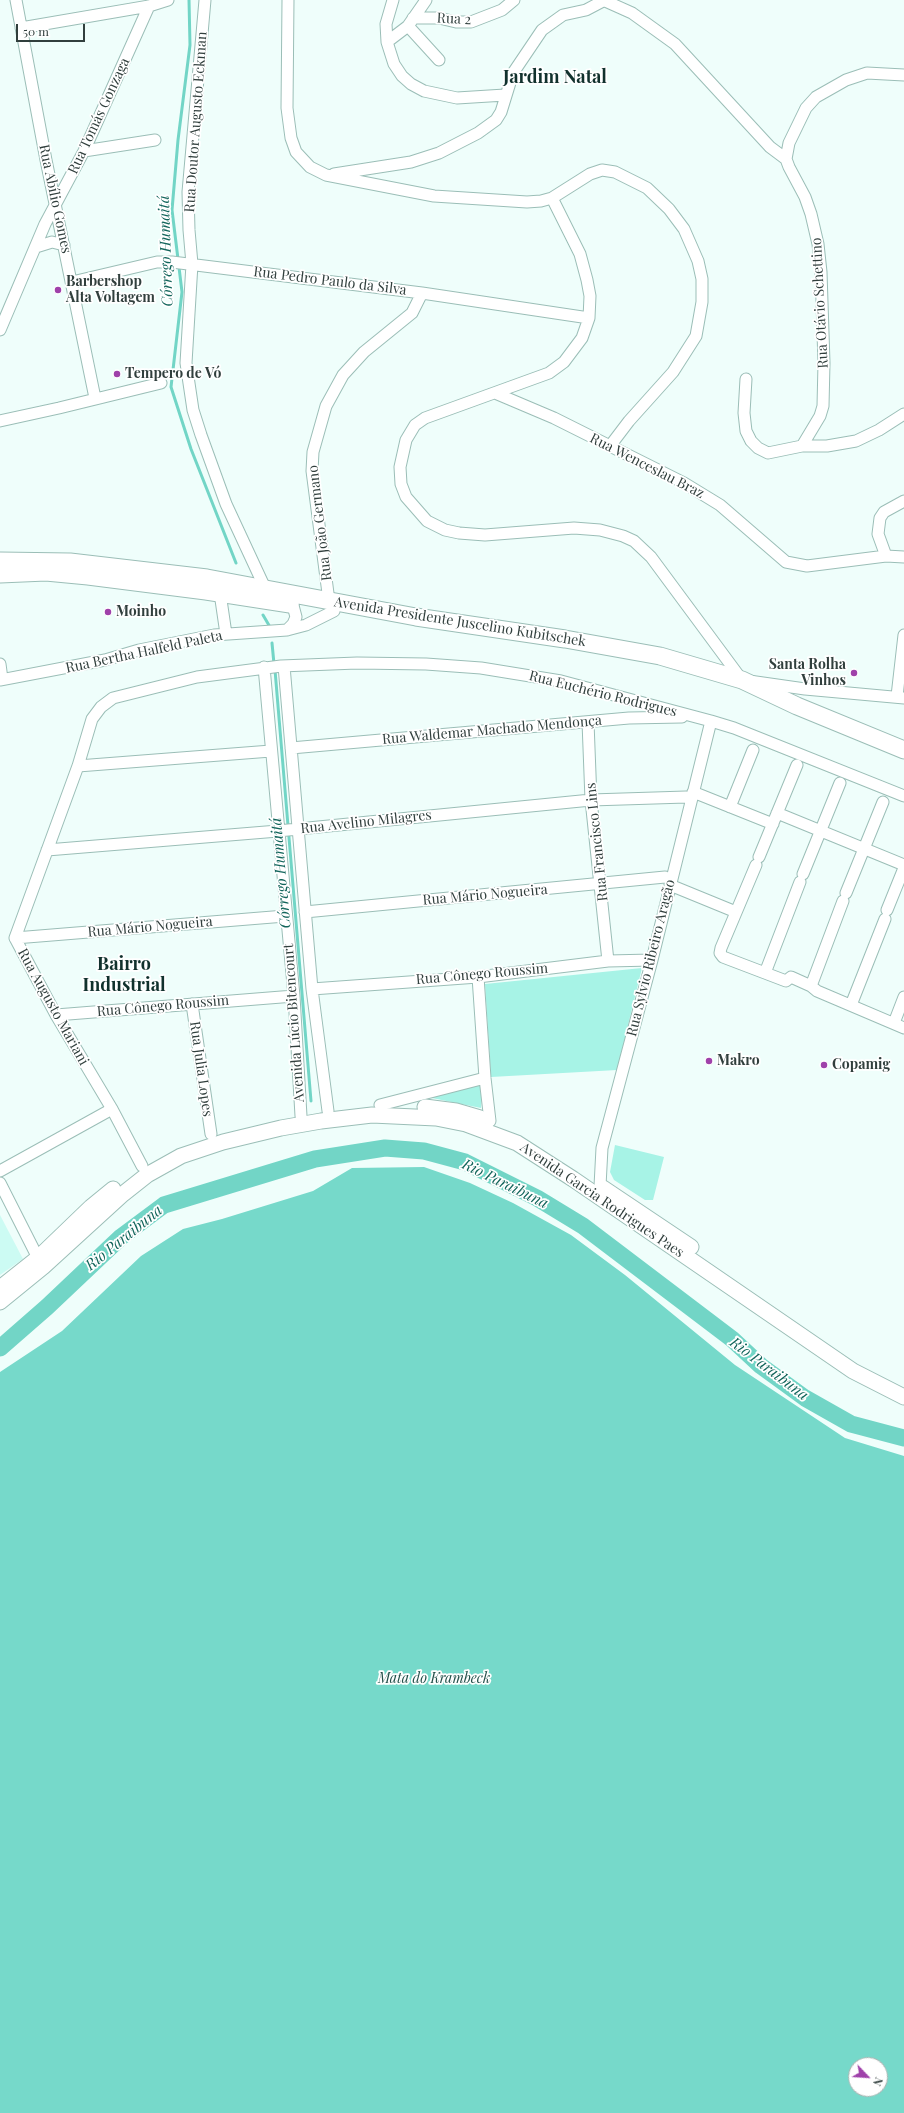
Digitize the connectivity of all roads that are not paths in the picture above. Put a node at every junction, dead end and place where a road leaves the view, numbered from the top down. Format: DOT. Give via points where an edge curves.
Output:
graph roads {
  1 [pos="16,0"];
  2 [pos="168,0"];
  3 [pos="205,0"];
  4 [pos="288,0"];
  5 [pos="393,0"];
  6 [pos="426,0"];
  7 [pos="514,0"];
  8 [pos="604,0"];
  9 [pos="150,6"];
  10 [pos="410,22"];
  11 [pos="21,28"];
  12 [pos="387,42"];
  13 [pos="439,60"];
  14 [pos="904,75"];
  15 [pos="505,95"];
  16 [pos="155,140"];
  17 [pos="84,151"];
  18 [pos="786,159"];
  19 [pos="326,175"];
  20 [pos="552,198"];
  21 [pos="56,203"];
  22 [pos="64,245"];
  23 [pos="36,247"];
  24 [pos="188,264"];
  25 [pos="72,282"];
  26 [pos="422,293"];
  27 [pos="589,318"];
  28 [pos="0,330"];
  29 [pos="746,379"];
  30 [pos="161,383"];
  31 [pos="496,392"];
  32 [pos="95,398"];
  33 [pos="904,414"];
  34 [pos="0,421"];
  35 [pos="610,446"];
  36 [pos="802,446"];
  37 [pos="904,502"];
  38 [pos="886,556"];
  39 [pos="904,557"];
  40 [pos="0,561"];
  41 [pos="0,574"];
  42 [pos="265,588"];
  43 [pos="220,593"];
  44 [pos="292,599"];
  45 [pos="332,606"];
  46 [pos="287,630"];
  47 [pos="226,634"];
  48 [pos="904,635"];
  49 [pos="0,664"];
  50 [pos="282,666"];
  51 [pos="266,667"];
  52 [pos="1,680"];
  53 [pos="742,680"];
  54 [pos="805,689"];
  55 [pos="900,697"];
  56 [pos="633,699"];
  57 [pos="101,706"];
  58 [pos="797,706"];
  59 [pos="692,716"];
  60 [pos="629,718"];
  61 [pos="711,721"];
  62 [pos="588,722"];
  63 [pos="291,748"];
  64 [pos="272,750"];
  65 [pos="754,750"];
  66 [pos="904,750"];
  67 [pos="904,761"];
  68 [pos="797,765"];
  69 [pos="78,766"];
  70 [pos="840,783"];
  71 [pos="690,794"];
  72 [pos="904,796"];
  73 [pos="591,800"];
  74 [pos="884,802"];
  75 [pos="730,807"];
  76 [pos="777,813"];
  77 [pos="773,824"];
  78 [pos="296,829"];
  79 [pos="280,830"];
  80 [pos="820,831"];
  81 [pos="864,849"];
  82 [pos="47,850"];
  83 [pos="904,866"];
  84 [pos="668,881"];
  85 [pos="601,884"];
  86 [pos="305,912"];
  87 [pos="736,912"];
  88 [pos="286,916"];
  89 [pos="15,938"];
  90 [pos="652,960"];
  91 [pos="608,961"];
  92 [pos="765,973"];
  93 [pos="478,977"];
  94 [pos="811,986"];
  95 [pos="312,989"];
  96 [pos="294,996"];
  97 [pos="904,997"];
  98 [pos="192,1004"];
  99 [pos="851,1005"];
  100 [pos="56,1015"];
  101 [pos="899,1025"];
  102 [pos="485,1078"];
  103 [pos="380,1105"];
  104 [pos="112,1109"];
  105 [pos="328,1111"];
  106 [pos="301,1116"];
  107 [pos="456,1122"];
  108 [pos="490,1122"];
  109 [pos="281,1128"];
  110 [pos="211,1134"];
  111 [pos="142,1166"];
  112 [pos="0,1172"];
  113 [pos="0,1183"];
  114 [pos="598,1191"];
  115 [pos="98,1215"];
  116 [pos="40,1262"];
  117 [pos="0,1288"];
  118 [pos="0,1302"];
  119 [pos="904,1385"];
  120 [pos="904,1397"];
  1 -- 11 [label="street, Rua Abílio Gomes"];
  2 -- 9 [label="street"];
  3 -- 24 [label="street, Rua Doutor Augusto Eckman" via="188,192"];
  4 -- 19 [label="street" via="287,108 291,138 301,159"];
  5 -- 12 [label="street" via="386,24"];
  6 -- 10 [label="street"];
  7 -- 10 [label="street, Rua 2" via="502,10 471,22 439,18"];
  8 -- 15 [label="street" via="586,10 563,15 542,30 512,73"];
  8 -- 18 [label="street" via="632,13 675,44 770,146"];
  9 -- 11 [label="street"];
  9 -- 17 [label="street, Rua Tomás Gonzaga"];
  10 -- 12 [label="street"];
  10 -- 13 [label="street"];
  11 -- 21 [label="street, Rua Abílio Gomes"];
  12 -- 15 [label="street" via="394,64 402,76 424,91 457,98"];
  14 -- 18 [label="street" via="867,73 846,80 816,96 794,130"];
  15 -- 19 [label="street" via="496,120 478,133 439,153 411,162"];
  16 -- 17 [label="street"];
  17 -- 21 [label="street, Rua Tomás Gonzaga"];
  18 -- 36 [label="street, Rua Otávio Schettino" via="811,214 821,272 823,406"];
  19 -- 20 [label="street" via="376,186 463,199 527,202"];
  20 -- 27 [label="street" via="580,254 590,296"];
  20 -- 35 [label="street" via="590,174 602,170 628,177 647,188 669,209 684,229 698,261 702,279 702,302 696,336 673,372"];
  21 -- 22 [label="street, Rua Abílio Gomes"];
  21 -- 23 [label="street, Rua Tomás Gonzaga"];
  22 -- 23 [label="street" via="52,242"];
  22 -- 25 [label="street, Rua Abílio Gomes"];
  23 -- 28 [label="street, Rua Tomás Gonzaga"];
  24 -- 25 [label="street, Rua Pedro Paulo da Silva" via="157,262"];
  24 -- 26 [label="street, Rua Pedro Paulo da Silva"];
  24 -- 42 [label="street, Rua Doutor Augusto Eckman" via="186,363 193,410 226,504"];
  25 -- 32 [label="street, Rua Abílio Gomes"];
  26 -- 27 [label="street, Rua Pedro Paulo da Silva"];
  26 -- 45 [label="street, Rua João Germano" via="412,313 364,352 343,375 326,406 313,452 312,470"];
  27 -- 31 [label="street" via="582,338 564,362 549,373"];
  29 -- 36 [label="street" via="744,413 746,431 751,441 768,453"];
  30 -- 32 [label="street"];
  31 -- 35 [label="street, Rua Wenceslau Braz"];
  31 -- 53 [label="street" via="425,418 410,431 402,452 400,467 401,484 411,505 427,521 445,530 459,533 484,536 574,528 609,532 634,541 651,557"];
  32 -- 34 [label="street"];
  33 -- 36 [label="street" via="856,441 827,446"];
  35 -- 38 [label="street, Rua Wenceslau Braz" via="666,473 720,505 786,562 807,566"];
  37 -- 38 [label="street" via="884,512 880,518 878,534"];
  38 -- 39 [label="street, Rua Wenceslau Braz"];
  40 -- 42 [label="highway, Avenida Presidente Juscelino Kubitschek" via="70,562 113,566"];
  41 -- 43 [label="highway, Avenida Presidente Juscelino Kubitschek" via="72,574"];
  42 -- 44 [label="highway, Avenida Presidente Juscelino Kubitschek"];
  43 -- 44 [label="highway, Avenida Presidente Juscelino Kubitschek"];
  43 -- 47 [label="street"];
  44 -- 45 [label="highway, Avenida Presidente Juscelino Kubitschek"];
  44 -- 46 [label="street" via="296,617"];
  45 -- 46 [label="street, Rua Bertha Halfeld Paleta" via="306,625"];
  45 -- 53 [label="highway, Avenida Presidente Juscelino Kubitschek" via="631,650 688,663"];
  45 -- 67 [label="highway, Avenida Presidente Juscelino Kubitschek" via="630,659 695,675 741,689"];
  46 -- 47 [label="street, Rua Bertha Halfeld Paleta"];
  47 -- 52 [label="street, Rua Bertha Halfeld Paleta" via="176,642 105,660"];
  48 -- 55 [label="street"];
  49 -- 52 [label="street"];
  50 -- 51 [label="street, Rua Euchério Rodrigues"];
  50 -- 56 [label="street, Rua Euchério Rodrigues" via="357,663 481,668 561,681"];
  50 -- 63 [label="street, Avenida Lúcio Bitencourt"];
  51 -- 57 [label="street, Rua Euchério Rodrigues" via="197,677 113,698"];
  51 -- 64 [label="street, Avenida Lúcio Bitencourt"];
  53 -- 54 [label="street"];
  53 -- 58 [label="highway, Avenida Presidente Juscelino Kubitschek"];
  54 -- 55 [label="street"];
  54 -- 58 [label="street" via="798,697"];
  56 -- 59 [label="street, Rua Euchério Rodrigues"];
  56 -- 60 [label="street"];
  57 -- 69 [label="street, Rua Augusto Mariani" via="92,720"];
  58 -- 66 [label="highway, Avenida Presidente Juscelino Kubitschek"];
  59 -- 60 [label="street, Rua Waldemar Machado Mendonça"];
  59 -- 61 [label="street, Rua Euchério Rodrigues"];
  60 -- 62 [label="street, Rua Waldemar Machado Mendonça"];
  61 -- 71 [label="street, Rua Sylvio Ribeiro Aragão"];
  61 -- 72 [label="street, Rua Euchério Rodrigues"];
  62 -- 63 [label="street, Rua Waldemar Machado Mendonça"];
  62 -- 73 [label="street, Rua Francisco Lins"];
  63 -- 78 [label="street, Avenida Lúcio Bitencourt"];
  64 -- 69 [label="street"];
  64 -- 79 [label="street, Avenida Lúcio Bitencourt"];
  65 -- 75 [label="street"];
  68 -- 76 [label="street"];
  69 -- 82 [label="street, Rua Augusto Mariani"];
  70 -- 80 [label="street"];
  71 -- 73 [label="street, Rua Avelino Milagres"];
  71 -- 75 [label="street"];
  71 -- 84 [label="street, Rua Sylvio Ribeiro Aragão"];
  73 -- 78 [label="street, Rua Avelino Milagres"];
  73 -- 85 [label="street, Rua Francisco Lins"];
  74 -- 81 [label="street"];
  75 -- 77 [label="street"];
  76 -- 77 [label="street"];
  76 -- 80 [label="street"];
  77 -- 87 [label="street"];
  78 -- 79 [label="street, Rua Avelino Milagres"];
  78 -- 86 [label="street, Avenida Lúcio Bitencourt"];
  79 -- 82 [label="street, Rua Avelino Milagres"];
  79 -- 88 [label="street, Avenida Lúcio Bitencourt"];
  80 -- 81 [label="street"];
  80 -- 92 [label="street"];
  81 -- 83 [label="street"];
  81 -- 94 [label="street"];
  82 -- 89 [label="street, Rua Augusto Mariani"];
  83 -- 99 [label="street"];
  84 -- 85 [label="street, Rua Mário Nogueira"];
  84 -- 87 [label="street"];
  84 -- 90 [label="street, Rua Sylvio Ribeiro Aragão"];
  85 -- 86 [label="street, Rua Mário Nogueira"];
  85 -- 91 [label="street, Rua Francisco Lins"];
  86 -- 95 [label="street, Avenida Lúcio Bitencourt"];
  87 -- 92 [label="street" via="720,953 722,957"];
  88 -- 89 [label="street, Rua Mário Nogueira"];
  88 -- 96 [label="street, Avenida Lúcio Bitencourt"];
  89 -- 100 [label="street, Rua Augusto Mariani"];
  90 -- 91 [label="street, Rua Cônego Roussim"];
  90 -- 114 [label="street, Rua Sylvio Ribeiro Aragão" via="602,1148"];
  91 -- 93 [label="street, Rua Cônego Roussim"];
  92 -- 94 [label="street" via="786,981 791,977"];
  93 -- 95 [label="street, Rua Cônego Roussim"];
  93 -- 102 [label="street"];
  94 -- 99 [label="street"];
  95 -- 105 [label="street, Avenida Lúcio Bitencourt"];
  96 -- 98 [label="street, Rua Cônego Roussim"];
  96 -- 106 [label="street, Avenida Lúcio Bitencourt"];
  97 -- 101 [label="street"];
  98 -- 100 [label="street, Rua Cônego Roussim"];
  98 -- 110 [label="street, Rua Julia Lopes"];
  99 -- 101 [label="street"];
  100 -- 104 [label="street, Rua Augusto Mariani"];
  102 -- 103 [label="street, Avenida Garcia Rodrigues Paes"];
  102 -- 108 [label="street"];
  103 -- 105 [label="main road, Avenida Garcia Rodrigues Paes"];
  103 -- 108 [label="main road, Avenida Garcia Rodrigues Paes" via="456,1111"];
  104 -- 111 [label="street, Rua Augusto Mariani"];
  104 -- 112 [label="street"];
  105 -- 106 [label="main road, Avenida Garcia Rodrigues Paes"];
  105 -- 109 [label="main road" via="321,1117 293,1122"];
  106 -- 110 [label="main road, Avenida Garcia Rodrigues Paes"];
  107 -- 108 [label="main road" via="462,1119 486,1124"];
  107 -- 109 [label="main road, Avenida Garcia Rodrigues Paes" via="436,1118 372,1115"];
  107 -- 114 [label="main road, Avenida Garcia Rodrigues Paes" via="495,1133 516,1143"];
  108 -- 114 [label="main road, Avenida Garcia Rodrigues Paes" via="525,1137"];
  109 -- 115 [label="main road, Avenida Garcia Rodrigues Paes" via="202,1148 181,1156 147,1175"];
  110 -- 111 [label="main road, Avenida Garcia Rodrigues Paes"];
  111 -- 115 [label="main road" via="141,1172 116,1192"];
  111 -- 116 [label="main road, Avenida Garcia Rodrigues Paes" via="91,1207"];
  113 -- 116 [label="street"];
  114 -- 119 [label="main road, Avenida Garcia Rodrigues Paes" via="867,1369"];
  114 -- 120 [label="main road, Avenida Garcia Rodrigues Paes" via="853,1371"];
  115 -- 116 [label="main road, Avenida Garcia Rodrigues Paes"];
  116 -- 117 [label="main road"];
  116 -- 118 [label="main road"];
}
